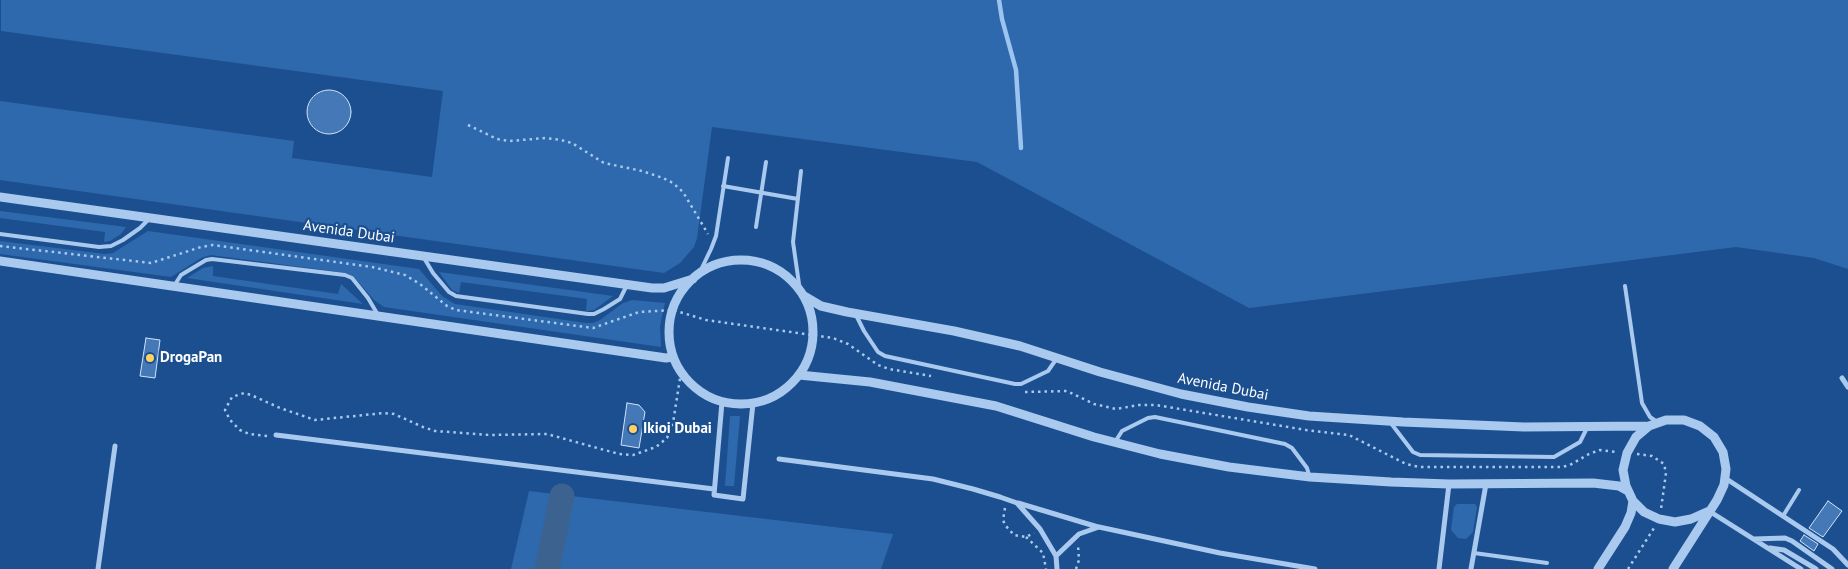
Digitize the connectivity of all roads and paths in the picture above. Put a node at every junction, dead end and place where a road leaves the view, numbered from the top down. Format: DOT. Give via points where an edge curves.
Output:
graph roads {
  1 [pos="468,125"];
  2 [pos="728,158"];
  3 [pos="766,162"];
  4 [pos="802,171"];
  5 [pos="723,186"];
  6 [pos="761,192"];
  7 [pos="0,197"];
  8 [pos="798,199"];
  9 [pos="150,218"];
  10 [pos="756,227"];
  11 [pos="0,234"];
  12 [pos="713,241"];
  13 [pos="423,256"];
  14 [pos="0,261"];
  15 [pos="695,278"];
  16 [pos="627,285"];
  17 [pos="174,286"];
  18 [pos="1625,286"];
  19 [pos="802,294"];
  20 [pos="855,314"];
  21 [pos="378,315"];
  22 [pos="674,357"];
  23 [pos="1057,358"];
  24 [pos="681,372"];
  25 [pos="799,375"];
  26 [pos="1842,378"];
  27 [pos="1848,388"];
  28 [pos="722,402"];
  29 [pos="753,403"];
  30 [pos="1390,421"];
  31 [pos="1654,424"];
  32 [pos="1588,426"];
  33 [pos="276,435"];
  34 [pos="1115,442"];
  35 [pos="115,446"];
  36 [pos="779,459"];
  37 [pos="1310,477"];
  38 [pos="1725,478"];
  39 [pos="1449,484"];
  40 [pos="1486,484"];
  41 [pos="714,489"];
  42 [pos="1799,490"];
  43 [pos="1628,491"];
  44 [pos="1633,501"];
  45 [pos="1017,503"];
  46 [pos="1709,511"];
  47 [pos="1783,516"];
  48 [pos="1099,528"];
  49 [pos="1026,537"];
  50 [pos="1754,539"];
  51 [pos="1767,547"];
  52 [pos="1474,553"];
  53 [pos="1056,556"];
  54 [pos="1547,563"];
  55 [pos="1848,565"];
  56 [pos="98,569"];
  57 [pos="1046,569"];
  58 [pos="1057,569"];
  59 [pos="1314,569"];
  60 [pos="1439,569"];
  61 [pos="1471,569"];
  62 [pos="1598,569"];
  63 [pos="1673,569"];
  64 [pos="1801,569"];
  65 [pos="1816,569"];
  66 [pos="1832,569"];
  1 -- 12 [label="path" via="509,141 561,140 572,143 604,163 663,178 683,192"];
  2 -- 5 [label="lane"];
  3 -- 6 [label="lane"];
  4 -- 8 [label="lane"];
  5 -- 6 [label="lane"];
  5 -- 12 [label="lane"];
  6 -- 8 [label="lane"];
  6 -- 10 [label="lane"];
  7 -- 9 [label="street, Avenida Dubai"];
  8 -- 19 [label="lane" via="793,242"];
  9 -- 11 [label="lane" via="111,246"];
  9 -- 13 [label="street, Avenida Dubai"];
  12 -- 15 [label="lane" via="712,249"];
  13 -- 16 [label="street, Avenida Dubai"];
  13 -- 16 [label="lane" via="432,273 456,296 594,314 620,299"];
  14 -- 17 [label="street"];
  15 -- 16 [label="street, Avenida Dubai" via="664,288"];
  15 -- 19 [label="street, Avenida Dubai" via="709,268 727,262 755,261 783,273"];
  15 -- 22 [label="street, Avenida Dubai" via="681,293 673,310 670,341"];
  17 -- 21 [label="street"];
  17 -- 21 [label="lane" via="181,275 212,259 344,275 352,278"];
  18 -- 31 [label="lane" via="1642,403"];
  19 -- 20 [label="street, Avenida Dubai" via="821,306"];
  19 -- 25 [label="street, Avenida Dubai" via="811,315 813,335 806,363"];
  20 -- 23 [label="street, Avenida Dubai" via="954,331"];
  20 -- 23 [label="lane" via="878,352 885,356 1015,384 1022,384 1048,371"];
  21 -- 22 [label="street"];
  22 -- 24 [label="street, Avenida Dubai"];
  23 -- 30 [label="street, Avenida Dubai" via="1219,402 1309,416"];
  24 -- 28 [label="street, Avenida Dubai" via="693,386"];
  24 -- 33 [label="path" via="673,423 667,438 656,447 633,455 547,434 490,435 435,431 394,414 315,420 244,393 232,397 225,410 240,430 249,434"];
  25 -- 29 [label="street, Avenida Dubai" via="770,398"];
  25 -- 34 [label="street" via="870,382 996,406"];
  26 -- 27 [label="street"];
  28 -- 29 [label="street, Avenida Dubai"];
  28 -- 41 [label="street"];
  29 -- 41 [label="street" via="742,499 714,495"];
  30 -- 32 [label="street, Avenida Dubai"];
  30 -- 32 [label="lane" via="1413,452 1440,456 1554,458 1580,442"];
  31 -- 32 [label="street, Avenida Dubai"];
  31 -- 38 [label="street, Avenida Dubai" via="1684,420 1700,426 1714,437 1723,452"];
  31 -- 43 [label="street" via="1636,437 1627,453 1624,470"];
  33 -- 41 [label="street"];
  34 -- 37 [label="street" via="1229,467"];
  34 -- 37 [label="lane" via="1122,431 1155,417 1285,444 1297,454"];
  35 -- 56 [label="street"];
  36 -- 45 [label="street" via="933,479"];
  37 -- 39 [label="street"];
  38 -- 46 [label="street, Avenida Dubai"];
  38 -- 47 [label="street"];
  39 -- 40 [label="street"];
  39 -- 60 [label="street"];
  40 -- 43 [label="street" via="1593,483 1619,486"];
  40 -- 52 [label="street"];
  42 -- 47 [label="lane"];
  43 -- 44 [label="street"];
  44 -- 46 [label="street" via="1644,512 1675,522"];
  44 -- 62 [label="street" via="1625,526"];
  45 -- 48 [label="street"];
  45 -- 53 [label="street" via="1040,530"];
  46 -- 50 [label="street"];
  46 -- 63 [label="street, Avenida Dubai"];
  47 -- 55 [label="street" via="1833,549"];
  48 -- 53 [label="street" via="1079,534"];
  48 -- 59 [label="street"];
  49 -- 57 [label="path" via="1043,553"];
  50 -- 51 [label="street"];
  50 -- 66 [label="street" via="1785,538"];
  51 -- 64 [label="street"];
  51 -- 65 [label="street" via="1784,550"];
  52 -- 54 [label="lane"];
  52 -- 61 [label="street"];
  53 -- 58 [label="street"];
}
